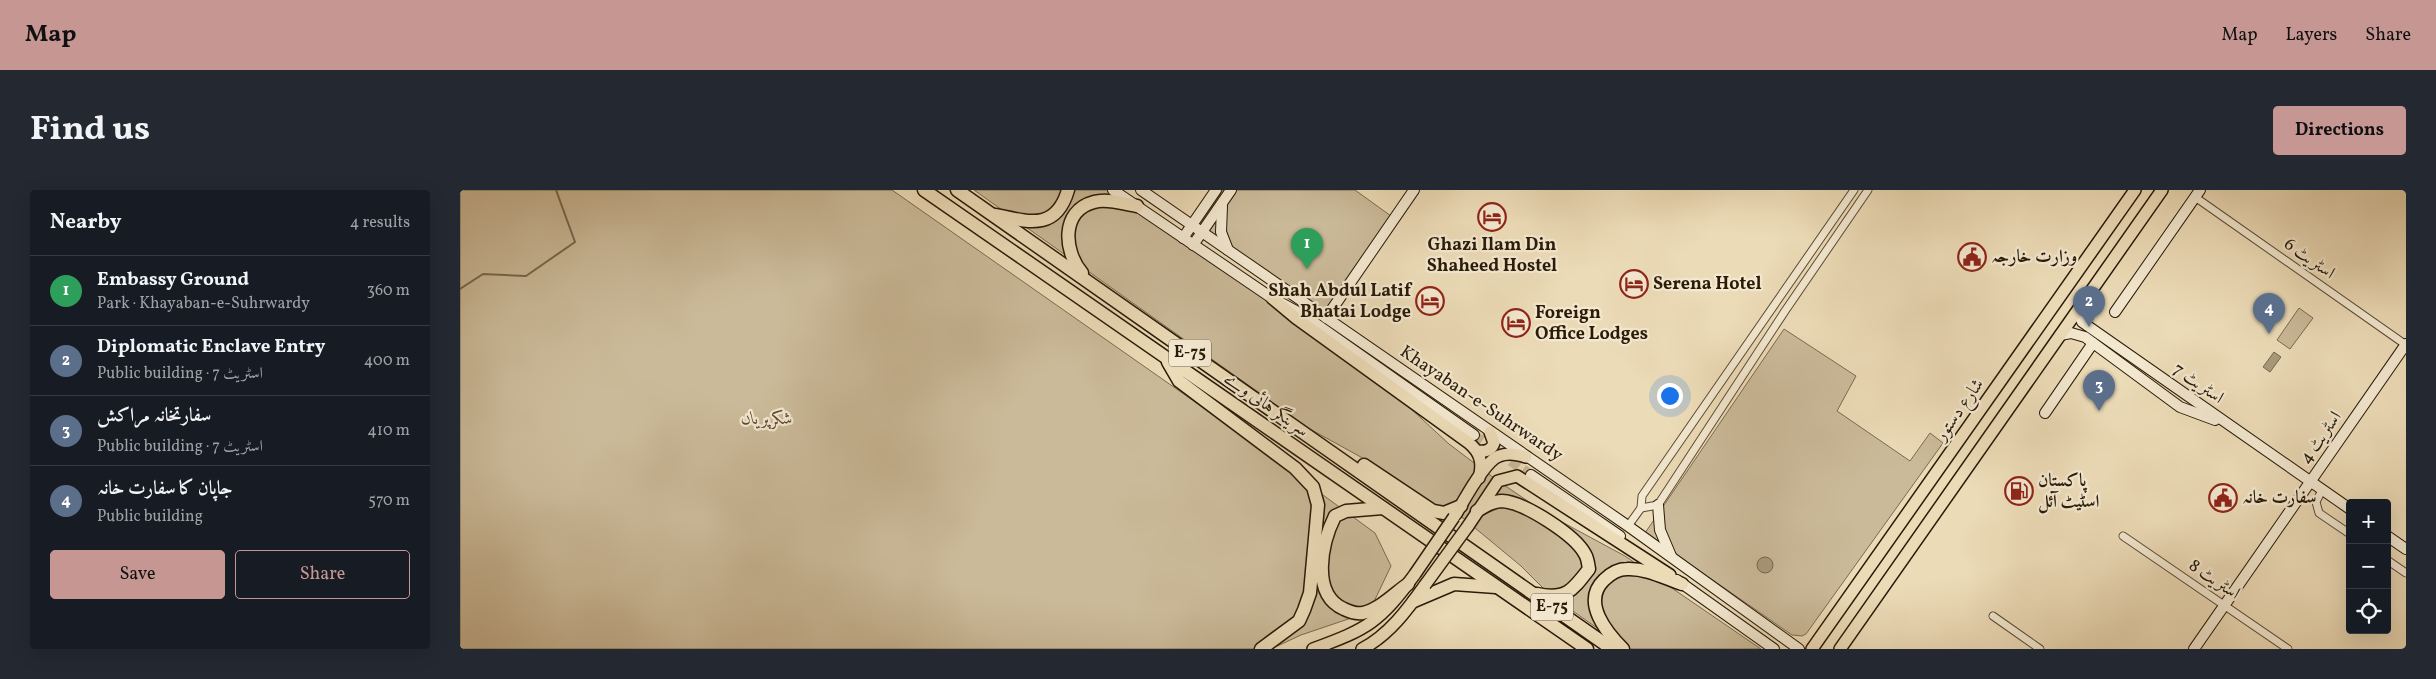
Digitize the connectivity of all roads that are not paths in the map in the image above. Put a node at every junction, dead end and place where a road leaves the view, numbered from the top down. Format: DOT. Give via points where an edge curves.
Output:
graph roads {
  1 [pos="924,190"];
  2 [pos="956,190"];
  3 [pos="1068,190"];
  4 [pos="1113,190"];
  5 [pos="1141,190"];
  6 [pos="1216,190"];
  7 [pos="1232,190"];
  8 [pos="1414,190"];
  9 [pos="1854,190"];
  10 [pos="1868,190"];
  11 [pos="2135,190"];
  12 [pos="2162,190"];
  13 [pos="2198,193"];
  14 [pos="1222,203"];
  15 [pos="1137,206"];
  16 [pos="989,214"];
  17 [pos="1192,226"];
  18 [pos="1202,232"];
  19 [pos="1183,238"];
  20 [pos="1193,245"];
  21 [pos="1228,250"];
  22 [pos="1089,281"];
  23 [pos="1272,298"];
  24 [pos="1775,304"];
  25 [pos="2081,305"];
  26 [pos="1785,311"];
  27 [pos="2115,312"];
  28 [pos="1326,318"];
  29 [pos="1767,318"];
  30 [pos="1777,325"];
  31 [pos="2060,335"];
  32 [pos="2094,343"];
  33 [pos="2406,345"];
  34 [pos="1164,357"];
  35 [pos="2045,413"];
  36 [pos="2227,424"];
  37 [pos="1490,432"];
  38 [pos="1474,435"];
  39 [pos="1325,448"];
  40 [pos="1477,451"];
  41 [pos="1526,457"];
  42 [pos="1479,478"];
  43 [pos="2311,482"];
  44 [pos="2322,490"];
  45 [pos="1658,505"];
  46 [pos="1461,506"];
  47 [pos="2346,507"];
  48 [pos="1383,508"];
  49 [pos="1641,508"];
  50 [pos="1477,511"];
  51 [pos="1628,526"];
  52 [pos="2346,531"];
  53 [pos="2123,536"];
  54 [pos="2391,539"];
  55 [pos="2406,549"];
  56 [pos="1672,558"];
  57 [pos="2391,563"];
  58 [pos="2406,573"];
  59 [pos="1671,576"];
  60 [pos="1412,579"];
  61 [pos="1682,584"];
  62 [pos="1500,588"];
  63 [pos="1535,594"];
  64 [pos="1414,601"];
  65 [pos="2225,606"];
  66 [pos="1993,616"];
  67 [pos="1777,633"];
  68 [pos="1772,647"];
  69 [pos="1261,649"];
  70 [pos="1312,649"];
  71 [pos="1362,649"];
  72 [pos="1587,649"];
  73 [pos="1612,649"];
  74 [pos="1623,649"];
  75 [pos="1799,649"];
  76 [pos="1812,649"];
  77 [pos="1840,649"];
  78 [pos="2040,649"];
  79 [pos="2194,649"];
  80 [pos="2288,649"];
  1 -- 34 [label="highway, سرینگر ہائی وے / E-75"];
  2 -- 16 [label="highway, سرینگر ہائی وے / E-75"];
  3 -- 16 [label="highway" via="1061,207 1046,220 1028,222"];
  4 -- 15 [label="main road"];
  5 -- 17 [label="main road, Khayaban-e-Suhrwardy"];
  6 -- 17 [label="main road"];
  7 -- 14 [label="main road"];
  8 -- 28 [label="main road"];
  9 -- 24 [label="street"];
  10 -- 26 [label="street"];
  11 -- 76 [label="main road, شارع دستور"];
  12 -- 25 [label="main road"];
  13 -- 27 [label="main road"];
  13 -- 33 [label="street, اسٹریٹ 6"];
  14 -- 18 [label="main road"];
  14 -- 21 [label="main road" via="1220,232"];
  15 -- 19 [label="main road"];
  15 -- 22 [label="highway" via="1101,201 1087,205 1077,213 1069,230 1068,248"];
  16 -- 22 [label="highway, سرینگر ہائی وے / E-75"];
  17 -- 18 [label="main road, Khayaban-e-Suhrwardy"];
  17 -- 19 [label="main road"];
  18 -- 20 [label="main road"];
  18 -- 21 [label="main road, Khayaban-e-Suhrwardy"];
  19 -- 20 [label="main road"];
  20 -- 23 [label="main road"];
  21 -- 28 [label="main road, Khayaban-e-Suhrwardy"];
  22 -- 39 [label="highway, سرینگر ہائی وے / E-75"];
  23 -- 38 [label="main road" via="1305,316"];
  23 -- 40 [label="main road"];
  24 -- 26 [label="street"];
  24 -- 29 [label="street"];
  25 -- 31 [label="main road"];
  25 -- 36 [label="main road, اسٹریٹ 7" via="2082,322"];
  26 -- 30 [label="street"];
  28 -- 37 [label="main road, Khayaban-e-Suhrwardy"];
  29 -- 30 [label="street"];
  29 -- 49 [label="street" via="1642,496"];
  30 -- 45 [label="street"];
  31 -- 32 [label="main road" via="2079,334"];
  31 -- 77 [label="main road"];
  32 -- 35 [label="main road"];
  32 -- 36 [label="main road" via="2180,407"];
  33 -- 43 [label="main road, اسٹریٹ 4"];
  34 -- 48 [label="highway, سرینگر ہائی وے / E-75"];
  34 -- 69 [label="highway" via="1179,381 1295,468 1313,488 1318,505 1310,593 1299,621"];
  36 -- 43 [label="main road, اسٹریٹ 7"];
  37 -- 40 [label="main road" via="1493,445 1486,451"];
  37 -- 41 [label="main road, Khayaban-e-Suhrwardy"];
  39 -- 46 [label="highway" via="1354,459 1433,511 1444,513"];
  39 -- 63 [label="highway, سرینگر ہائی وے / E-75"];
  40 -- 42 [label="main road" via="1482,462"];
  41 -- 42 [label="main road" via="1510,453 1497,456"];
  41 -- 51 [label="main road, Khayaban-e-Suhrwardy"];
  42 -- 46 [label="main road"];
  43 -- 44 [label="main road, اسٹریٹ 7"];
  43 -- 65 [label="main road, اسٹریٹ 4"];
  44 -- 47 [label="main road, اسٹریٹ 7"];
  44 -- 52 [label="street" via="2316,502 2319,513"];
  45 -- 49 [label="street"];
  45 -- 56 [label="main road" via="1660,530"];
  46 -- 60 [label="main road, bridge"];
  48 -- 60 [label="highway" via="1346,511 1335,516 1327,532 1322,584 1337,606 1361,613 1374,609"];
  48 -- 62 [label="highway, سرینگر ہائی وے / E-75"];
  49 -- 51 [label="street"];
  50 -- 59 [label="main road" via="1498,481 1517,476 1531,479"];
  50 -- 63 [label="highway" via="1501,501 1518,504 1562,532 1586,555 1589,570 1574,588 1563,596"];
  50 -- 64 [label="main road, bridge"];
  51 -- 56 [label="main road, Khayaban-e-Suhrwardy"];
  53 -- 65 [label="street, اسٹریٹ 8"];
  54 -- 55 [label="main road"];
  56 -- 67 [label="main road, Khayaban-e-Suhrwardy"];
  57 -- 58 [label="street"];
  59 -- 61 [label="main road"];
  60 -- 70 [label="main road" via="1389,608 1366,628"];
  61 -- 68 [label="main road"];
  61 -- 74 [label="highway" via="1641,570 1624,568 1610,573 1599,584 1595,595 1599,618"];
  62 -- 64 [label="highway" via="1454,584"];
  62 -- 72 [label="highway, سرینگر ہائی وے / E-75"];
  63 -- 73 [label="highway, سرینگر ہائی وے / E-75"];
  64 -- 71 [label="main road" via="1384,634"];
  65 -- 79 [label="main road, اسٹریٹ 4"];
  65 -- 80 [label="street, اسٹریٹ 8"];
  66 -- 78 [label="street"];
  67 -- 68 [label="main road"];
  67 -- 75 [label="main road, Khayaban-e-Suhrwardy"];
}
